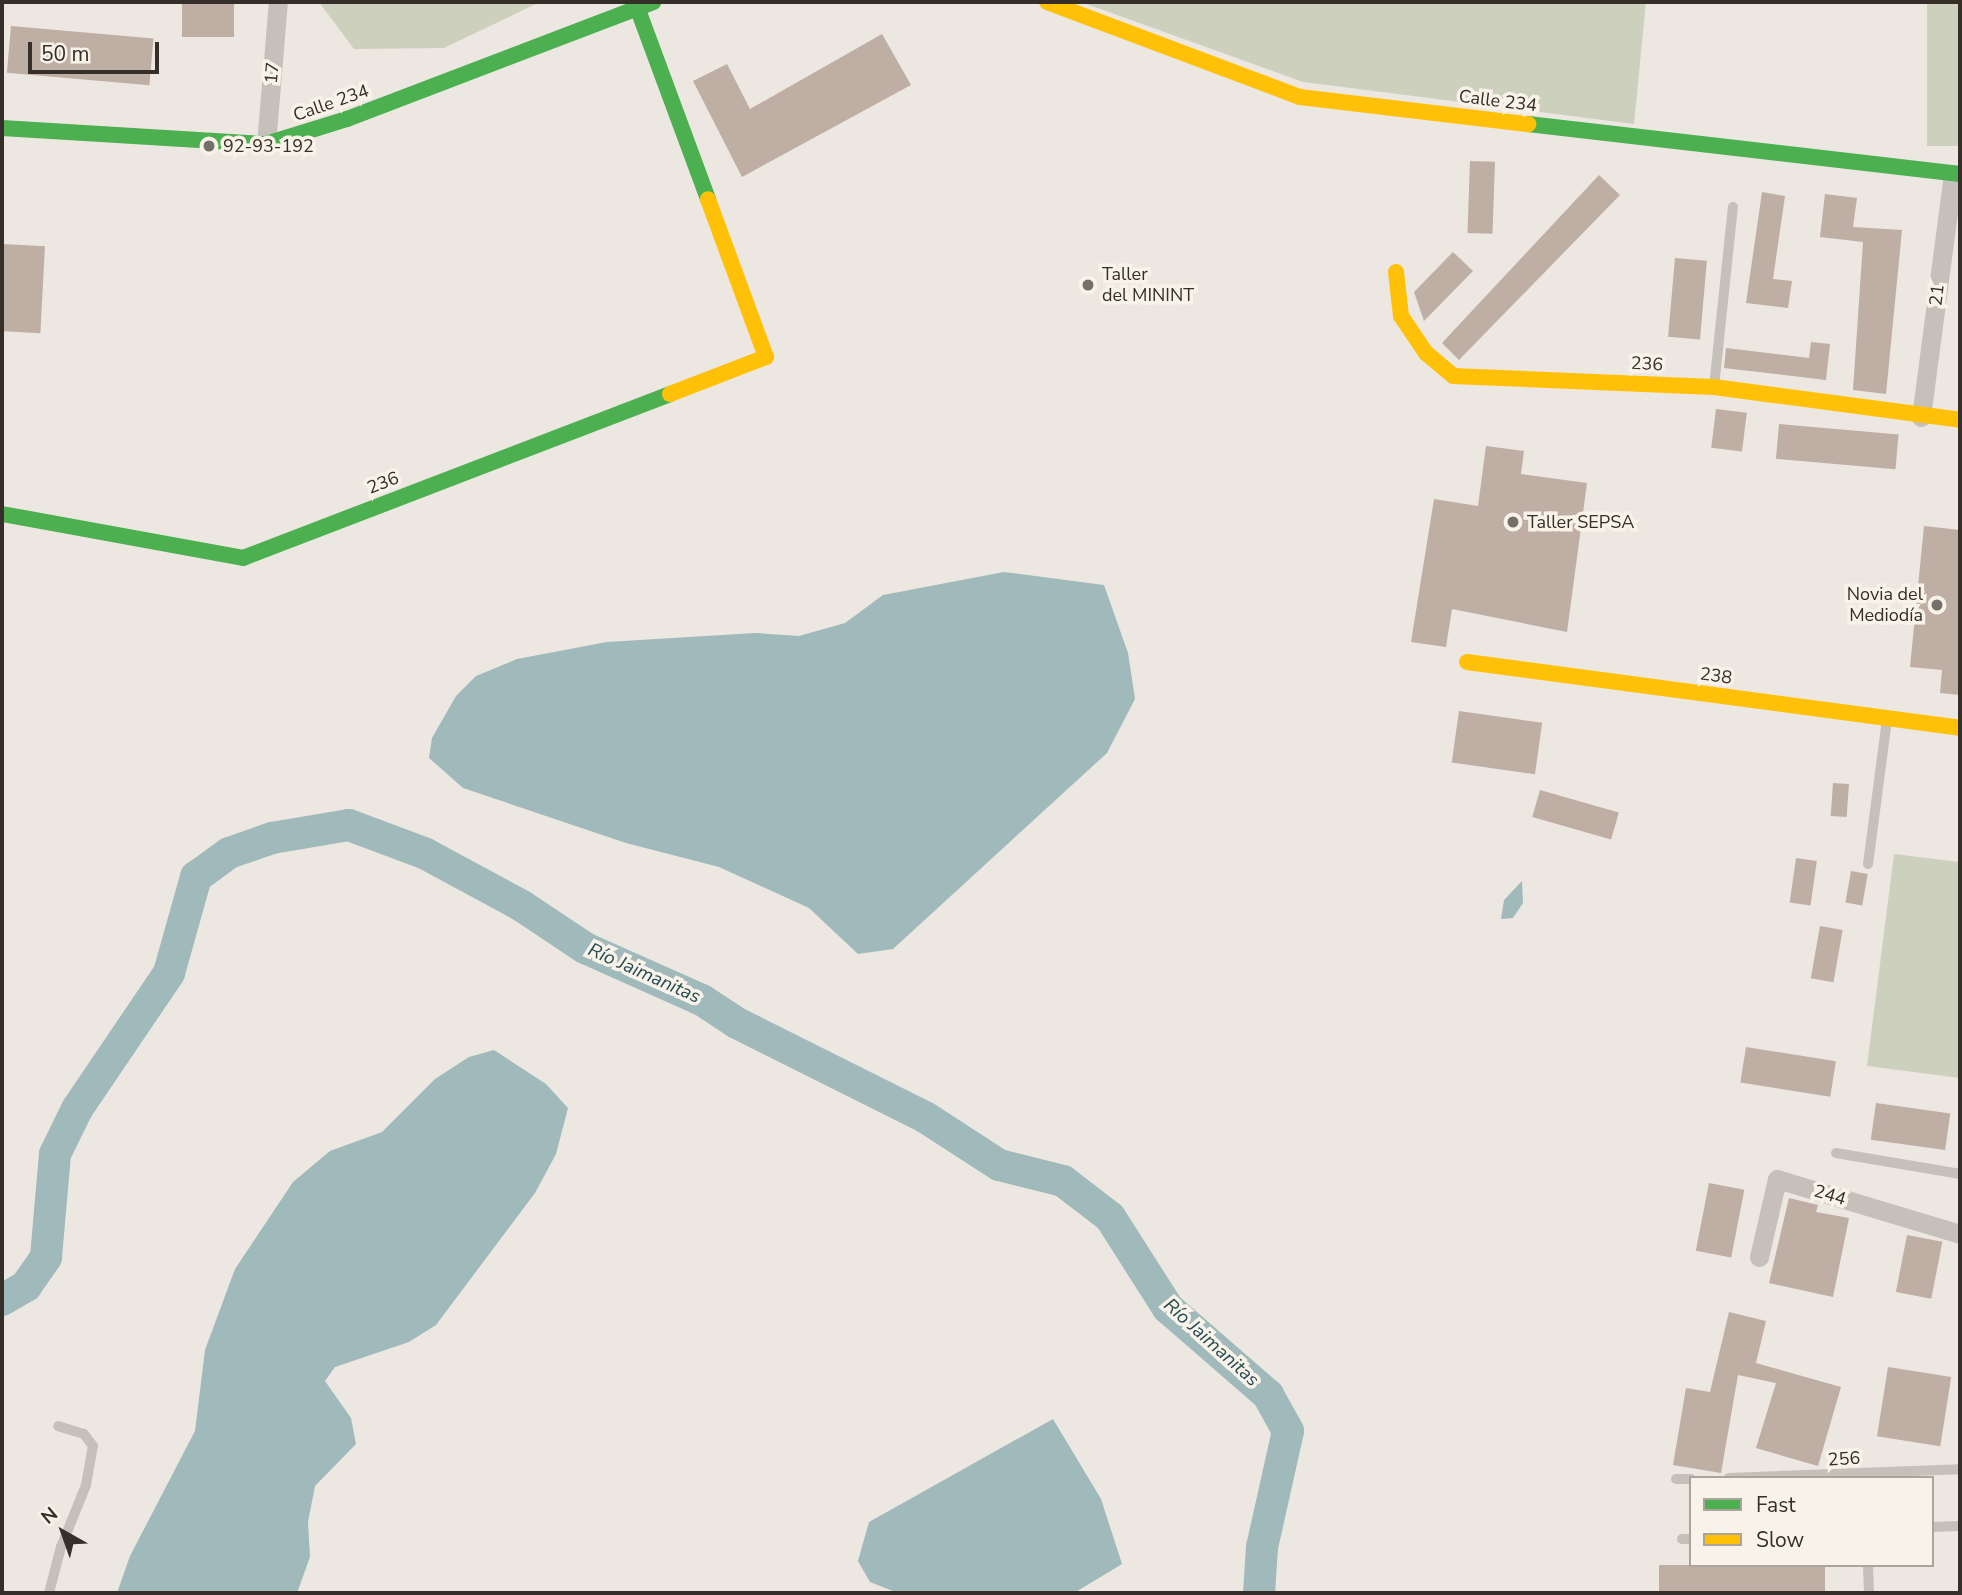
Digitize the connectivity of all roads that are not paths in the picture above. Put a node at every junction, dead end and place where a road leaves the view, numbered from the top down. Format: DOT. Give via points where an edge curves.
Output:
graph roads {
  1 [pos="278,2"];
  2 [pos="654,2"];
  3 [pos="1047,2"];
  4 [pos="637,7"];
  5 [pos="2,128"];
  6 [pos="267,144"];
  7 [pos="1956,174"];
  8 [pos="1733,207"];
  9 [pos="1396,272"];
  10 [pos="1714,387"];
  11 [pos="1921,417"];
  12 [pos="1960,420"];
  13 [pos="2,514"];
  14 [pos="1467,662"];
  15 [pos="1886,720"];
  16 [pos="1960,728"];
  17 [pos="1868,864"];
  18 [pos="1836,1153"];
  19 [pos="1960,1174"];
  20 [pos="1960,1234"];
  21 [pos="1759,1257"];
  22 [pos="58,1426"];
  23 [pos="1960,1469"];
  24 [pos="1780,1476"];
  25 [pos="1676,1479"];
  26 [pos="1689,1479"];
  27 [pos="1960,1526"];
  28 [pos="1934,1527"];
  29 [pos="1868,1567"];
  30 [pos="49,1593"];
  31 [pos="1869,1593"];
  1 -- 6 [label="street, 17"];
  2 -- 4 [label="street, Calle 234"];
  3 -- 7 [label="street, Calle 234" via="1300,97"];
  4 -- 6 [label="street, Calle 234" via="347,119"];
  4 -- 13 [label="street, 236" via="766,357 243,558"];
  5 -- 6 [label="street, Calle 234"];
  7 -- 11 [label="street, 21"];
  8 -- 10 [label="lane"];
  9 -- 10 [label="street, 236" via="1401,316 1426,352 1453,376"];
  10 -- 11 [label="street, 236"];
  11 -- 12 [label="street, 236"];
  14 -- 15 [label="street, 238"];
  15 -- 16 [label="street, 238"];
  15 -- 17 [label="lane"];
  18 -- 19 [label="lane"];
  20 -- 21 [label="street, 244" via="1777,1179"];
  22 -- 30 [label="lane" via="84,1434 93,1446 86,1485 61,1546"];
  23 -- 24 [label="lane, 256"];
  25 -- 26 [label="lane"];
  27 -- 28 [label="lane"];
  29 -- 31 [label="lane"];
}
